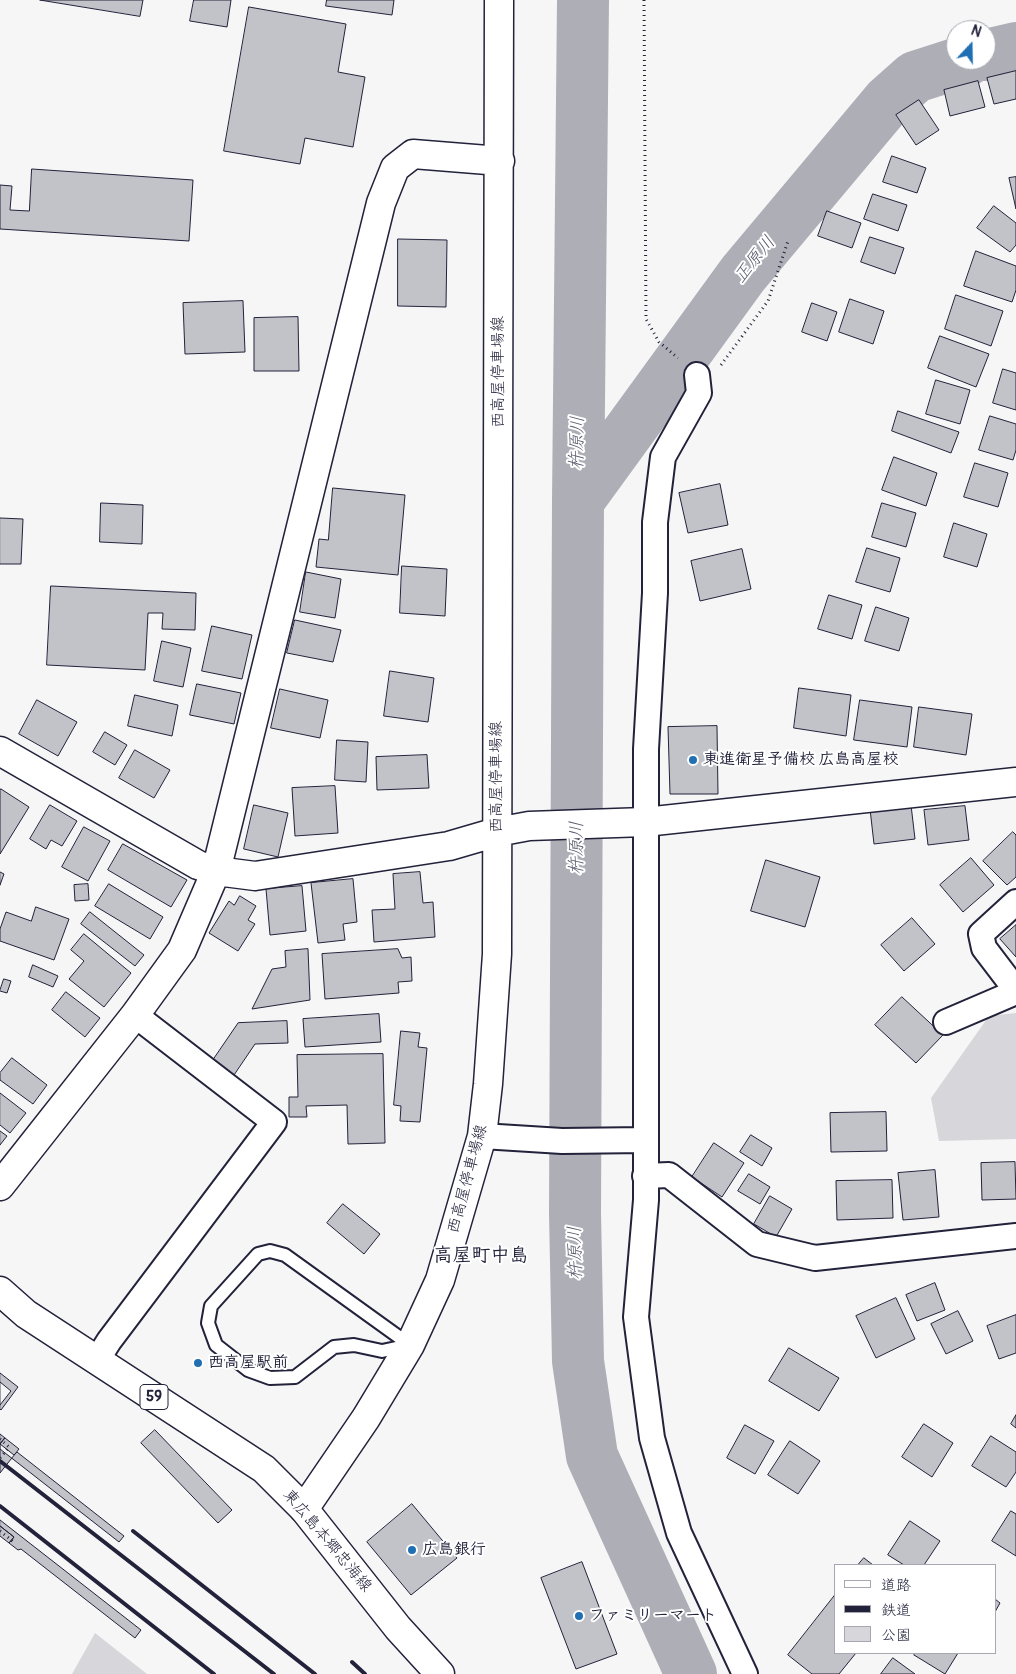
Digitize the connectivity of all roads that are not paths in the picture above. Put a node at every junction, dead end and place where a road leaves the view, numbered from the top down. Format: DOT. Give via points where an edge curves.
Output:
graph roads {
  1 [pos="499,0"];
  2 [pos="500,161"];
  3 [pos="698,384"];
  4 [pos="0,751"];
  5 [pos="1016,782"];
  6 [pos="638,822"];
  7 [pos="497,832"];
  8 [pos="216,871"];
  9 [pos="1016,902"];
  10 [pos="1016,991"];
  11 [pos="135,1016"];
  12 [pos="946,1022"];
  13 [pos="482,1136"];
  14 [pos="636,1140"];
  15 [pos="646,1176"];
  16 [pos="0,1186"];
  17 [pos="1016,1236"];
  18 [pos="0,1291"];
  19 [pos="410,1345"];
  20 [pos="97,1360"];
  21 [pos="304,1509"];
  22 [pos="440,1674"];
  23 [pos="745,1674"];
  1 -- 2 [label="street, 西高屋停車場線"];
  2 -- 7 [label="street, 西高屋停車場線"];
  2 -- 8 [label="street" via="413,154 395,168 381,203"];
  3 -- 6 [label="street" via="663,457 656,512 646,749"];
  4 -- 8 [label="street" via="198,865"];
  5 -- 6 [label="street"];
  6 -- 7 [label="street" via="529,826"];
  6 -- 14 [label="street"];
  7 -- 8 [label="street" via="448,846 255,876"];
  7 -- 13 [label="street, 西高屋停車場線" via="497,954"];
  8 -- 11 [label="street" via="182,950"];
  9 -- 10 [label="street" via="981,934 984,948"];
  10 -- 12 [label="street"];
  11 -- 16 [label="street"];
  11 -- 20 [label="street" via="274,1122"];
  13 -- 14 [label="street" via="562,1141"];
  13 -- 19 [label="street, 西高屋停車場線" via="440,1280"];
  14 -- 15 [label="street"];
  15 -- 17 [label="street" via="670,1175 757,1244 815,1258"];
  15 -- 23 [label="street" via="636,1317 652,1438 679,1533"];
  18 -- 20 [label="street, 東広島本郷忠海線 / 59" via="26,1314"];
  19 -- 19 [label="lane" via="382,1351 354,1345 334,1347 295,1378 270,1378 248,1370 216,1345 208,1323 211,1306 258,1254 270,1251 285,1255"];
  19 -- 21 [label="street, 西高屋停車場線" via="366,1418"];
  20 -- 21 [label="street, 東広島本郷忠海線 / 59" via="264,1469"];
  21 -- 22 [label="street, 東広島本郷忠海線 / 59" via="398,1628"];
}
